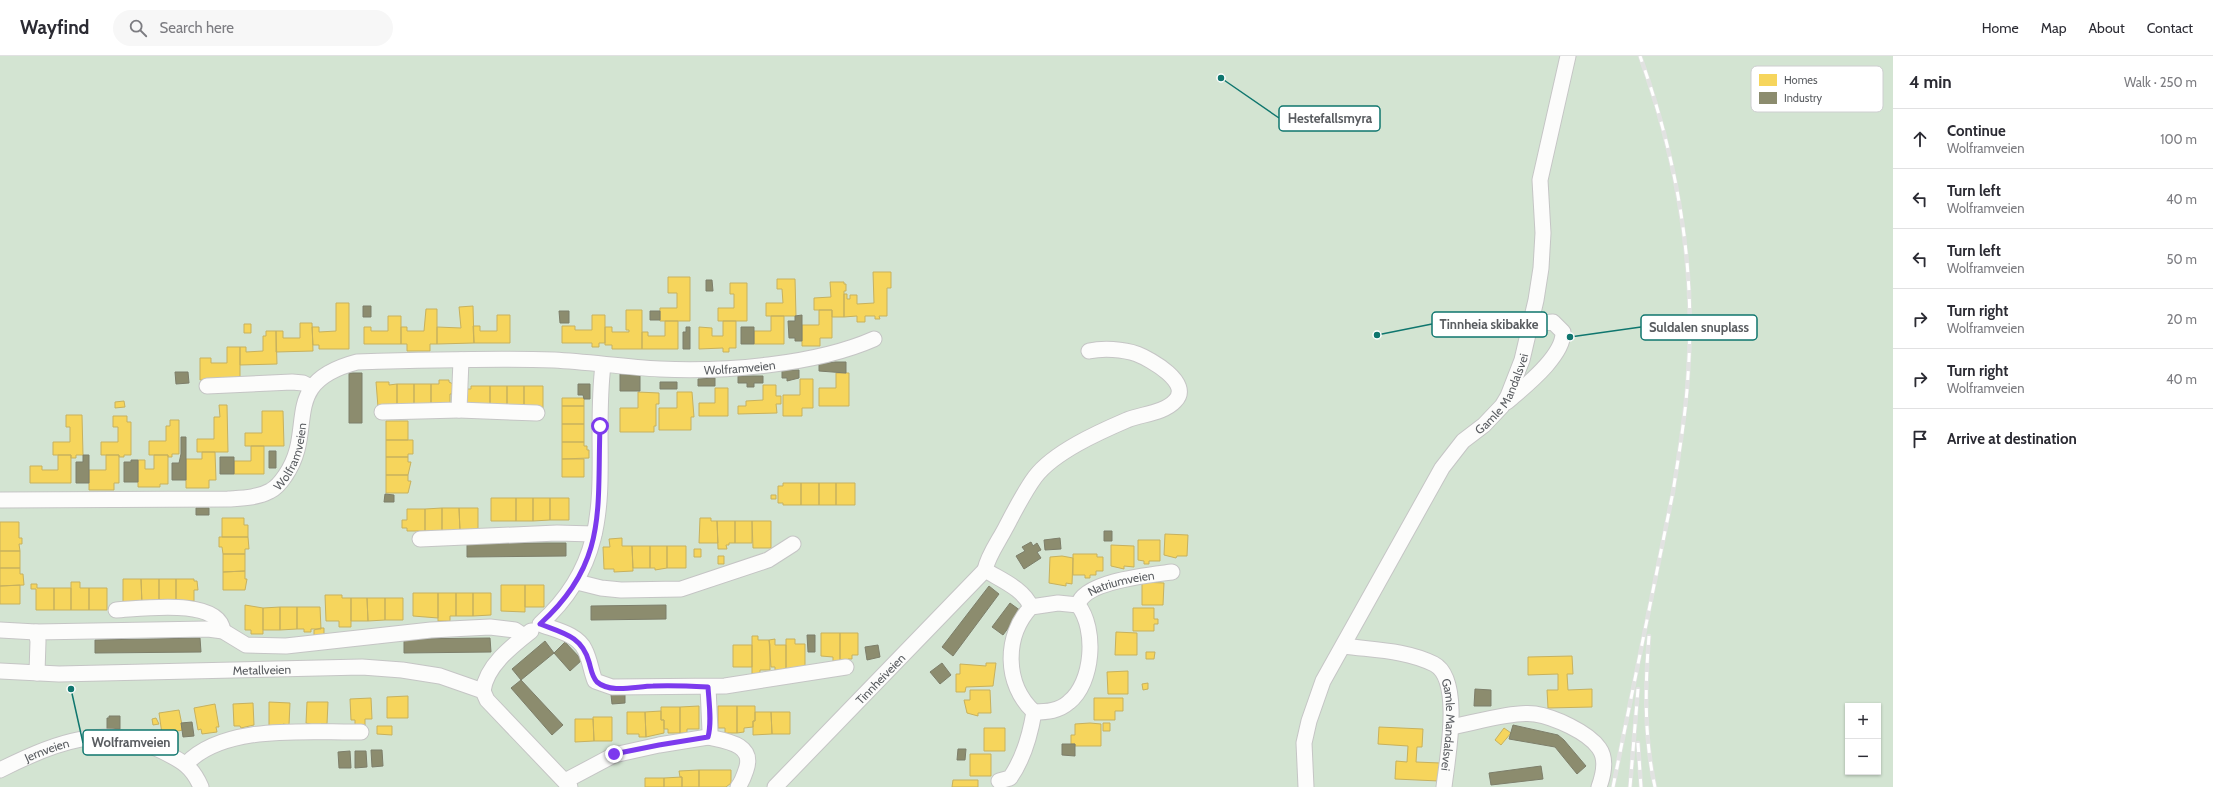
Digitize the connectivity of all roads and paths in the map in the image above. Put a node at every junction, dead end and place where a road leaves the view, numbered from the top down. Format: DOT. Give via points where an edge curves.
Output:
graph roads {
  1 [pos="1568,56"];
  2 [pos="1530,329"];
  3 [pos="874,339"];
  4 [pos="1088,351"];
  5 [pos="461,360"];
  6 [pos="603,365"];
  7 [pos="207,386"];
  8 [pos="311,387"];
  9 [pos="1502,406"];
  10 [pos="459,410"];
  11 [pos="382,412"];
  12 [pos="537,414"];
  13 [pos="0,500"];
  14 [pos="594,534"];
  15 [pos="420,539"];
  16 [pos="793,544"];
  17 [pos="985,570"];
  18 [pos="1172,572"];
  19 [pos="577,582"];
  20 [pos="1078,605"];
  21 [pos="1031,607"];
  22 [pos="116,610"];
  23 [pos="540,624"];
  24 [pos="0,630"];
  25 [pos="223,631"];
  26 [pos="36,632"];
  27 [pos="524,636"];
  28 [pos="1344,646"];
  29 [pos="846,667"];
  30 [pos="0,672"];
  31 [pos="37,673"];
  32 [pos="708,687"];
  33 [pos="483,691"];
  34 [pos="1034,712"];
  35 [pos="1451,727"];
  36 [pos="361,732"];
  37 [pos="708,737"];
  38 [pos="186,764"];
  39 [pos="0,770"];
  40 [pos="999,781"];
  41 [pos="568,784"];
  42 [pos="201,787"];
  43 [pos="738,787"];
  44 [pos="775,787"];
  45 [pos="1306,787"];
  46 [pos="1444,787"];
  47 [pos="1599,787"];
  1 -- 2 [label="street, Gamle Mandalsvei" via="1540,180 1543,233 1541,268"];
  2 -- 9 [label="street, Gamle Mandalsvei" via="1515,379"];
  2 -- 9 [label="street" via="1541,323 1553,322 1563,332 1562,343 1540,372"];
  3 -- 6 [label="street, Wolframveien" via="830,353 751,366 661,369"];
  4 -- 17 [label="street" via="1130,352 1150,360 1173,378 1179,390 1177,399 1168,407 1127,420 1078,444 1046,466 1035,476 1020,501"];
  5 -- 6 [label="street, Wolframveien" via="554,360"];
  5 -- 8 [label="street, Wolframveien" via="357,362 326,374"];
  5 -- 10 [label="street"];
  6 -- 14 [label="street" via="599,502"];
  7 -- 8 [label="street" via="292,382"];
  8 -- 13 [label="street, Wolframveien" via="304,401 292,466 279,485 260,496 228,500"];
  9 -- 28 [label="street, Gamle Mandalsvei" via="1452,453 1442,468"];
  10 -- 11 [label="street"];
  10 -- 12 [label="street"];
  14 -- 15 [label="street" via="557,533"];
  14 -- 19 [label="street"];
  16 -- 19 [label="street" via="762,562 681,589 621,590"];
  17 -- 21 [label="street" via="1022,594 1029,600"];
  17 -- 44 [label="street, Tinnheiveien"];
  18 -- 20 [label="street, Natriumveien" via="1112,582 1083,595"];
  19 -- 23 [label="street" via="556,610"];
  20 -- 21 [label="street, Natriumveien" via="1058,603"];
  20 -- 34 [label="street, Natriumveien" via="1088,624 1090,646 1088,664 1081,683 1070,702 1059,709"];
  21 -- 34 [label="street" via="1017,627 1012,641 1012,675 1016,689"];
  22 -- 25 [label="street, Metallveien" via="201,610 219,620"];
  23 -- 27 [label="street"];
  23 -- 32 [label="street" via="579,641 585,650 595,681 600,684 628,688"];
  24 -- 26 [label="street, Metallveien"];
  25 -- 26 [label="street, Metallveien" via="208,629"];
  25 -- 27 [label="street, Metallveien" via="246,645 286,646 416,631 490,627 516,630"];
  26 -- 31 [label="street"];
  27 -- 33 [label="street" via="492,669"];
  28 -- 35 [label="street, Gamle Mandalsvei" via="1405,655 1435,664 1443,672 1449,687"];
  28 -- 45 [label="street, Gamle Mandalsvei" via="1323,681 1308,721 1304,743"];
  29 -- 32 [label="street"];
  30 -- 31 [label="street, Metallveien"];
  31 -- 33 [label="street, Metallveien" via="362,667 440,676"];
  32 -- 37 [label="street"];
  33 -- 41 [label="street" via="487,700"];
  34 -- 40 [label="street" via="1020,764 1010,778"];
  35 -- 46 [label="street, Gamle Mandalsvei"];
  35 -- 47 [label="street" via="1522,714 1535,714 1560,722 1591,739 1600,749 1603,770"];
  36 -- 38 [label="street" via="287,733 236,738 202,750"];
  37 -- 41 [label="street" via="614,754"];
  37 -- 43 [label="street" via="733,743 748,754 748,763"];
  38 -- 39 [label="street, Jernveien" via="153,746 118,737 101,737 44,748"];
  38 -- 42 [label="street, Jernveien"];
}
